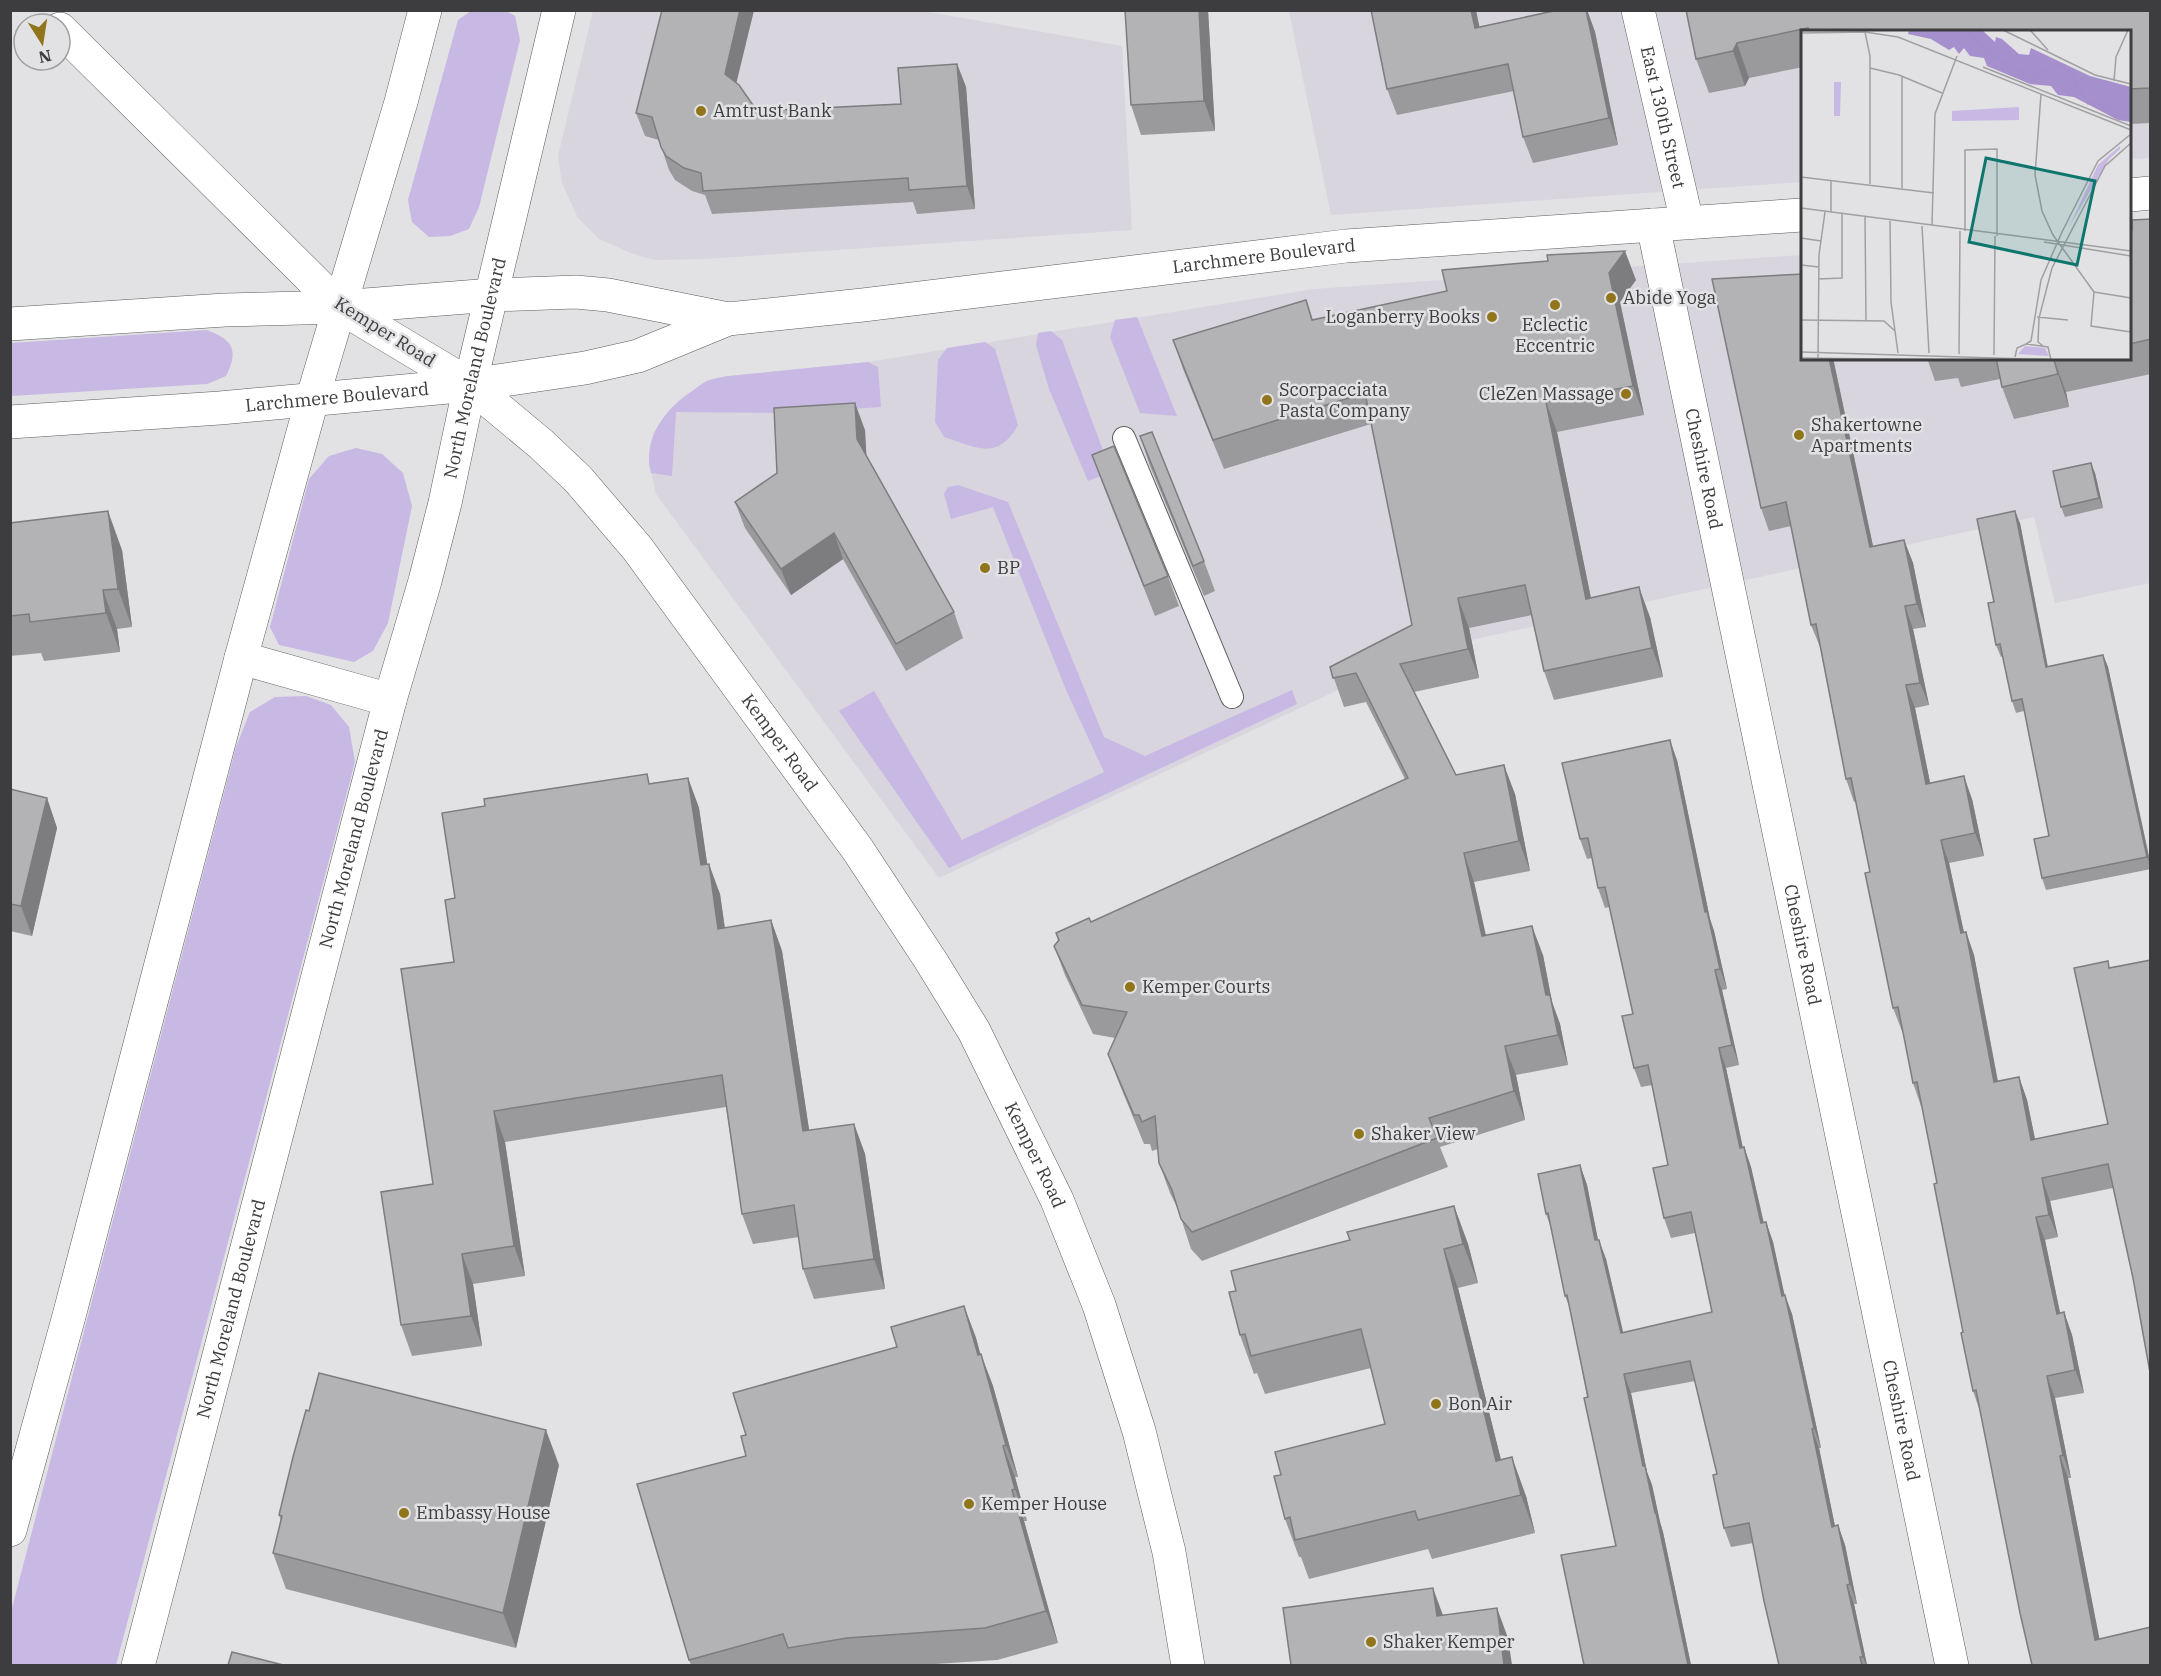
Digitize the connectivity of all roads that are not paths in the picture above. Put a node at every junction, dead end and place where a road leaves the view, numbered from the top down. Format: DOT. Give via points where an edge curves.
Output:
graph roads {
  1 [pos="424,10"];
  2 [pos="559,10"];
  3 [pos="1638,10"];
  4 [pos="72,41"];
  5 [pos="2151,193"];
  6 [pos="2131,195"];
  7 [pos="1801,215"];
  8 [pos="1687,222"];
  9 [pos="1653,225"];
  10 [pos="492,294"];
  11 [pos="340,307"];
  12 [pos="729,319"];
  13 [pos="10,324"];
  14 [pos="470,385"];
  15 [pos="312,400"];
  16 [pos="10,422"];
  17 [pos="1124,438"];
  18 [pos="241,658"];
  19 [pos="1232,697"];
  20 [pos="390,700"];
  21 [pos="10,1530"];
  22 [pos="138,1665"];
  23 [pos="1188,1665"];
  24 [pos="1952,1665"];
  1 -- 11 [label="main road"];
  2 -- 10 [label="main road, North Moreland Boulevard"];
  3 -- 8 [label="main road, East 130th Street"];
  4 -- 11 [label="main road, Kemper Road"];
  5 -- 6 [label="main road"];
  7 -- 8 [label="main road, Larchmere Boulevard"];
  8 -- 9 [label="main road, Larchmere Boulevard"];
  9 -- 12 [label="main road, Larchmere Boulevard" via="1346,246"];
  9 -- 24 [label="main road, Cheshire Road"];
  10 -- 11 [label="main road, Larchmere Boulevard"];
  10 -- 12 [label="main road, Larchmere Boulevard" via="608,295"];
  10 -- 14 [label="main road, North Moreland Boulevard"];
  11 -- 13 [label="main road, Larchmere Boulevard"];
  11 -- 14 [label="main road, Kemper Road"];
  11 -- 15 [label="main road"];
  12 -- 14 [label="main road, Larchmere Boulevard" via="638,356"];
  14 -- 15 [label="main road, Larchmere Boulevard"];
  14 -- 20 [label="main road, North Moreland Boulevard" via="431,559"];
  14 -- 23 [label="main road, Kemper Road" via="578,479 637,549 858,850 974,1031 1057,1200 1099,1305 1158,1508"];
  15 -- 16 [label="main road, Larchmere Boulevard"];
  15 -- 18 [label="main road"];
  17 -- 19 [label="lane"];
  18 -- 20 [label="main road"];
  18 -- 21 [label="main road"];
  20 -- 22 [label="main road, North Moreland Boulevard"];
}
